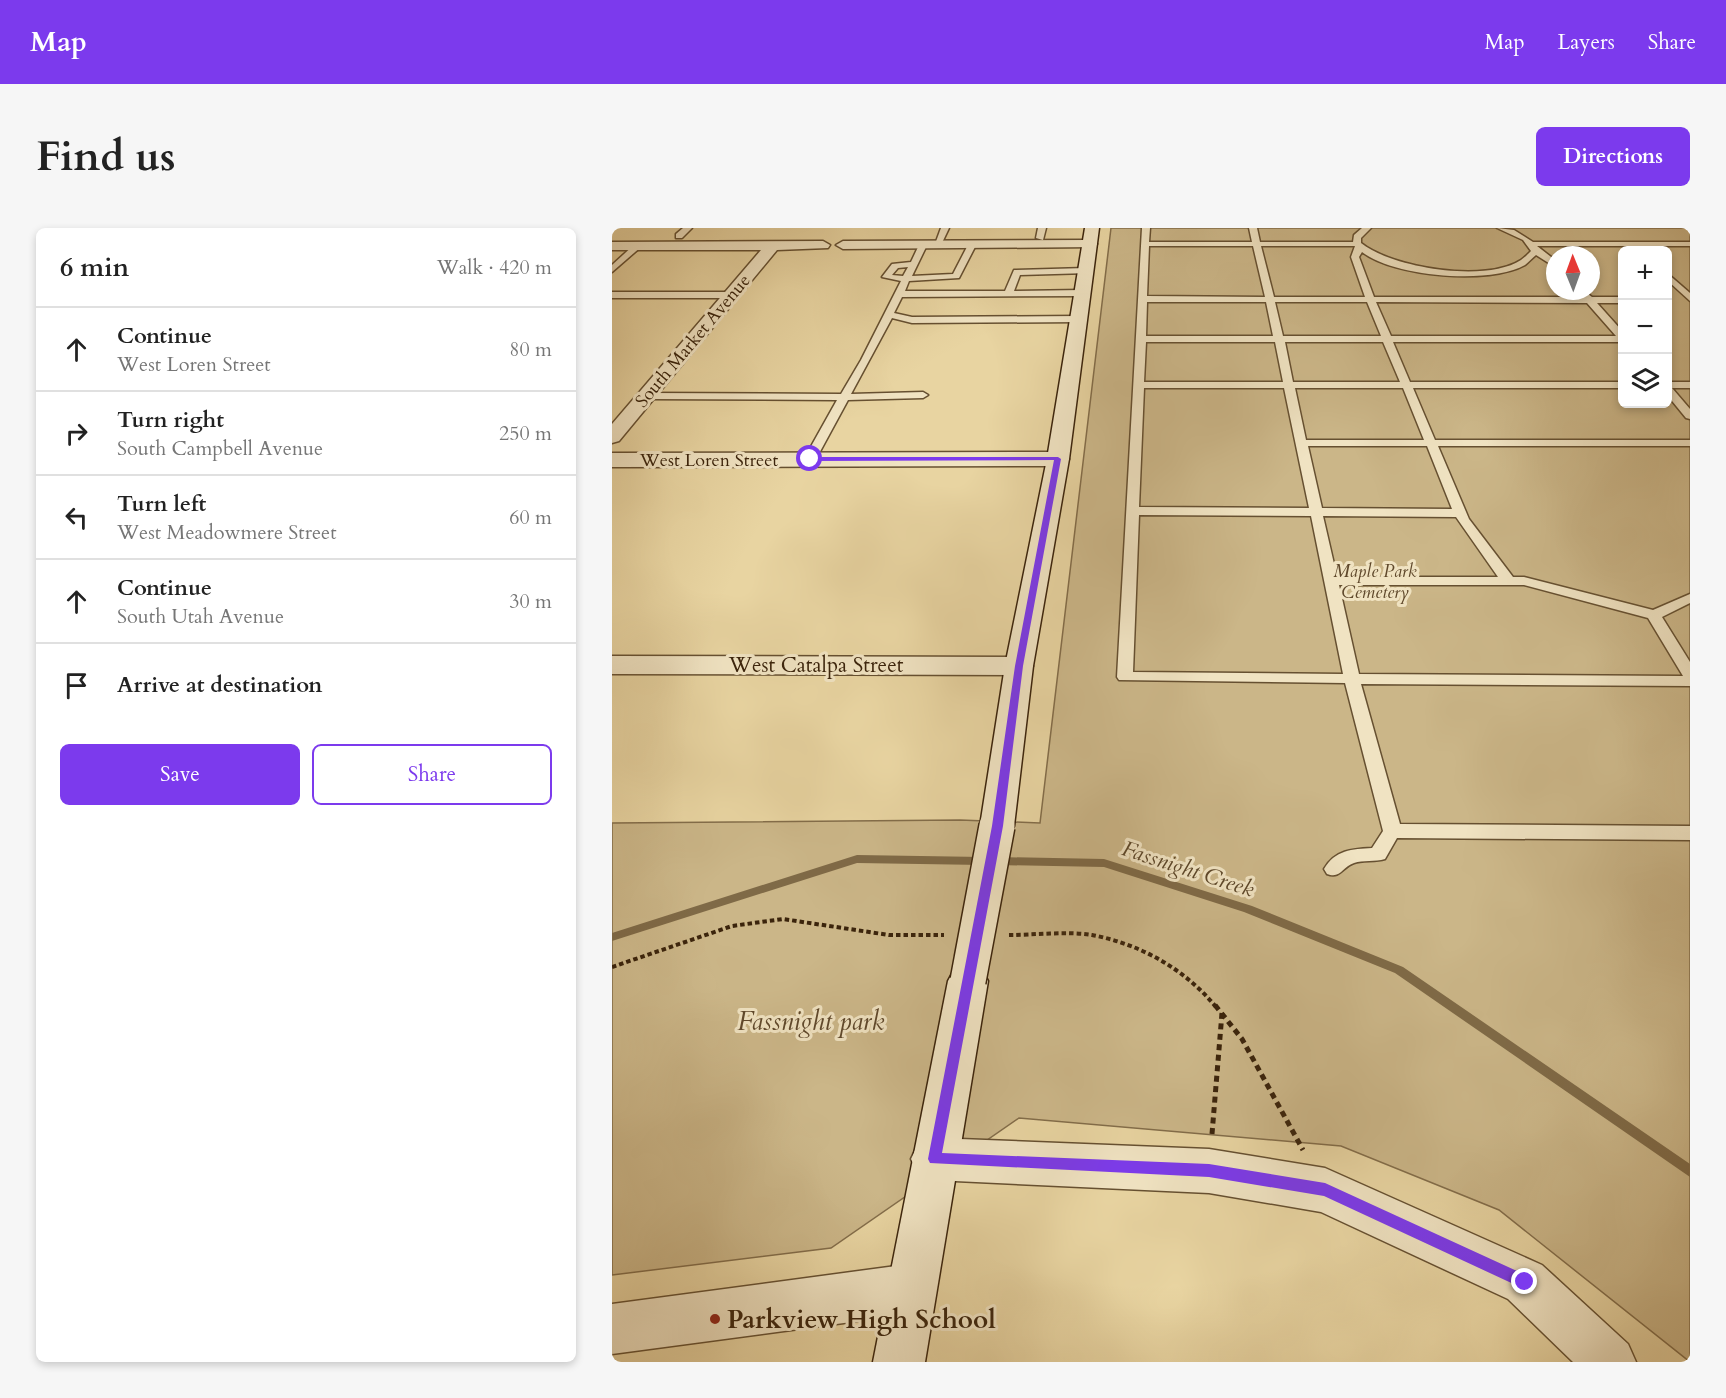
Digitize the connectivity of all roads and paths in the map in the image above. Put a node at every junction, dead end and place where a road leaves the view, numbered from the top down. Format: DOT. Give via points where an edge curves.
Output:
graph roads {
  1 [pos="688,228"];
  2 [pos="945,228"];
  3 [pos="1042,228"];
  4 [pos="1146,228"];
  5 [pos="1253,228"];
  6 [pos="1367,228"];
  7 [pos="1501,228"];
  8 [pos="679,236"];
  9 [pos="1091,236"];
  10 [pos="1623,236"];
  11 [pos="1040,238"];
  12 [pos="972,244"];
  13 [pos="1145,244"];
  14 [pos="1257,244"];
  15 [pos="1690,244"];
  16 [pos="823,245"];
  17 [pos="843,245"];
  18 [pos="930,245"];
  19 [pos="612,246"];
  20 [pos="638,246"];
  21 [pos="773,246"];
  22 [pos="1358,246"];
  23 [pos="1634,246"];
  24 [pos="1653,246"];
  25 [pos="1533,247"];
  26 [pos="1618,247"];
  27 [pos="1546,257"];
  28 [pos="913,264"];
  29 [pos="612,269"];
  30 [pos="906,279"];
  31 [pos="1084,282"];
  32 [pos="1672,282"];
  33 [pos="1009,293"];
  34 [pos="899,294"];
  35 [pos="612,295"];
  36 [pos="732,295"];
  37 [pos="1270,298"];
  38 [pos="1143,299"];
  39 [pos="1369,299"];
  40 [pos="1679,299"];
  41 [pos="1690,299"];
  42 [pos="1546,300"];
  43 [pos="1590,300"];
  44 [pos="1600,300"];
  45 [pos="1618,300"];
  46 [pos="889,314"];
  47 [pos="1079,319"];
  48 [pos="1618,332"];
  49 [pos="1618,338"];
  50 [pos="1141,339"];
  51 [pos="1279,339"];
  52 [pos="1386,339"];
  53 [pos="1139,385"];
  54 [pos="1289,385"];
  55 [pos="1406,385"];
  56 [pos="1618,385"];
  57 [pos="1690,385"];
  58 [pos="1672,387"];
  59 [pos="1672,393"];
  60 [pos="923,395"];
  61 [pos="647,396"];
  62 [pos="844,397"];
  63 [pos="1690,416"];
  64 [pos="612,437"];
  65 [pos="1430,442"];
  66 [pos="1302,443"];
  67 [pos="1690,443"];
  68 [pos="810,459"];
  69 [pos="1058,459"];
  70 [pos="612,460"];
  71 [pos="1133,511"];
  72 [pos="1316,512"];
  73 [pos="1460,513"];
  74 [pos="1508,580"];
  75 [pos="1331,581"];
  76 [pos="1690,598"];
  77 [pos="1654,615"];
  78 [pos="612,665"];
  79 [pos="1019,666"];
  80 [pos="1690,675"];
  81 [pos="1352,678"];
  82 [pos="1690,681"];
  83 [pos="1392,831"];
  84 [pos="1690,832"];
  85 [pos="1334,869"];
  86 [pos="948,935"];
  87 [pos="1008,935"];
  88 [pos="612,967"];
  89 [pos="1222,1012"];
  90 [pos="934,1159"];
  91 [pos="1209,1171"];
  92 [pos="1325,1190"];
  93 [pos="911,1289"];
  94 [pos="612,1329"];
  95 [pos="898,1362"];
  96 [pos="1610,1362"];
  1 -- 8 [label="lane"];
  2 -- 18 [label="lane"];
  3 -- 11 [label="lane"];
  4 -- 13 [label="lane"];
  5 -- 14 [label="lane"];
  6 -- 22 [label="lane" via="1357,237"];
  7 -- 25 [label="lane" via="1524,237"];
  9 -- 12 [label="street"];
  9 -- 31 [label="street"];
  10 -- 23 [label="lane"];
  12 -- 18 [label="street"];
  12 -- 30 [label="lane" via="956,276"];
  13 -- 14 [label="lane"];
  13 -- 38 [label="lane"];
  14 -- 22 [label="lane"];
  14 -- 37 [label="lane"];
  15 -- 24 [label="lane"];
  16 -- 21 [label="street"];
  17 -- 18 [label="street"];
  18 -- 28 [label="lane"];
  19 -- 20 [label="street"];
  20 -- 21 [label="street"];
  20 -- 29 [label="lane"];
  21 -- 36 [label="street, South Market Avenue"];
  22 -- 25 [label="lane" via="1380,260 1401,266 1453,272 1502,269 1531,258"];
  22 -- 39 [label="lane" via="1355,257"];
  25 -- 26 [label="lane"];
  25 -- 27 [label="lane"];
  28 -- 30 [label="lane"];
  28 -- 30 [label="lane" via="895,266 886,277"];
  30 -- 34 [label="lane"];
  31 -- 33 [label="lane"];
  31 -- 33 [label="lane" via="1017,272"];
  31 -- 47 [label="street"];
  32 -- 41 [label="lane"];
  33 -- 34 [label="lane"];
  34 -- 46 [label="lane"];
  35 -- 36 [label="lane"];
  36 -- 61 [label="street, South Market Avenue"];
  37 -- 38 [label="lane"];
  37 -- 39 [label="lane"];
  37 -- 51 [label="lane"];
  38 -- 50 [label="lane"];
  39 -- 42 [label="lane"];
  39 -- 52 [label="lane"];
  40 -- 41 [label="lane"];
  43 -- 48 [label="lane"];
  44 -- 45 [label="lane"];
  46 -- 47 [label="lane" via="912,320"];
  46 -- 62 [label="lane"];
  47 -- 69 [label="street"];
  49 -- 52 [label="lane"];
  50 -- 51 [label="lane"];
  50 -- 53 [label="lane"];
  51 -- 52 [label="lane"];
  51 -- 54 [label="lane"];
  52 -- 55 [label="lane"];
  53 -- 54 [label="lane"];
  53 -- 71 [label="lane"];
  54 -- 55 [label="lane"];
  54 -- 66 [label="lane"];
  55 -- 56 [label="lane"];
  55 -- 65 [label="lane"];
  57 -- 58 [label="lane"];
  59 -- 63 [label="lane"];
  60 -- 62 [label="lane"];
  61 -- 62 [label="lane"];
  61 -- 64 [label="street, South Market Avenue"];
  62 -- 68 [label="lane"];
  65 -- 66 [label="lane"];
  65 -- 67 [label="lane"];
  65 -- 73 [label="lane"];
  66 -- 72 [label="lane"];
  68 -- 69 [label="street, West Loren Street"];
  68 -- 70 [label="street, West Loren Street"];
  69 -- 79 [label="street"];
  71 -- 72 [label="lane"];
  71 -- 81 [label="lane" via="1125,677"];
  72 -- 73 [label="lane"];
  72 -- 75 [label="lane"];
  73 -- 74 [label="lane"];
  74 -- 75 [label="lane"];
  74 -- 77 [label="lane" via="1536,583"];
  75 -- 81 [label="lane"];
  76 -- 77 [label="lane"];
  77 -- 80 [label="lane"];
  78 -- 79 [label="street, West Catalpa Street"];
  79 -- 90 [label="street, bridge" via="998,826"];
  81 -- 82 [label="lane"];
  81 -- 83 [label="lane"];
  83 -- 84 [label="lane"];
  83 -- 85 [label="lane" via="1378,854 1347,857"];
  86 -- 88 [label="path" via="889,935 783,919 732,926"];
  87 -- 89 [label="path" via="1091,935 1155,955 1202,990"];
  89 -- 91 [label="path"];
  89 -- 92 [label="path" via="1242,1039"];
  90 -- 91 [label="street"];
  90 -- 93 [label="street"];
  91 -- 92 [label="street"];
  92 -- 96 [label="street" via="1525,1282"];
  93 -- 94 [label="street"];
  93 -- 95 [label="street"];
}
